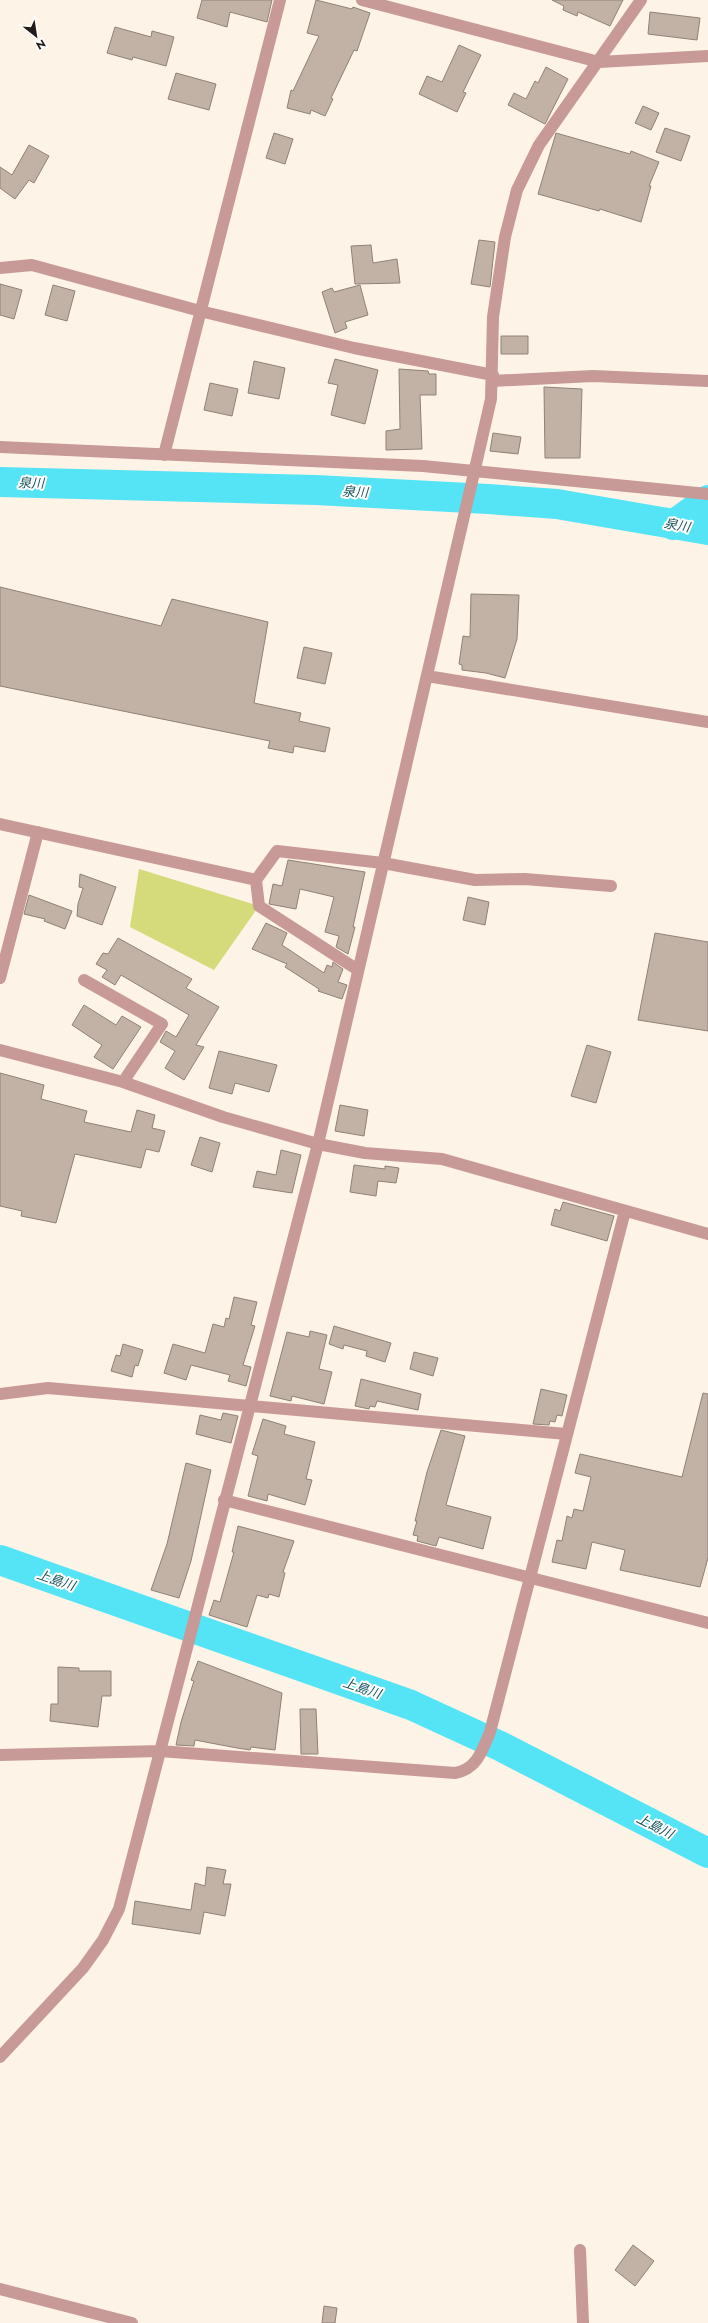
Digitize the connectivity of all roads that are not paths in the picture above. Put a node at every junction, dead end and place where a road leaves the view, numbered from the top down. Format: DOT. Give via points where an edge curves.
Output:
graph roads {
  1 [pos="280,0"];
  2 [pos="362,0"];
  3 [pos="641,0"];
  4 [pos="708,56"];
  5 [pos="599,62"];
  6 [pos="0,268"];
  7 [pos="200,311"];
  8 [pos="492,378"];
  9 [pos="708,381"];
  10 [pos="0,447"];
  11 [pos="164,455"];
  12 [pos="474,472"];
  13 [pos="708,494"];
  14 [pos="427,676"];
  15 [pos="708,722"];
  16 [pos="0,824"];
  17 [pos="38,832"];
  18 [pos="383,863"];
  19 [pos="256,880"];
  20 [pos="611,886"];
  21 [pos="358,970"];
  22 [pos="0,978"];
  23 [pos="84,980"];
  24 [pos="0,1050"];
  25 [pos="123,1082"];
  26 [pos="318,1144"];
  27 [pos="625,1211"];
  28 [pos="708,1234"];
  29 [pos="0,1394"];
  30 [pos="249,1406"];
  31 [pos="566,1434"];
  32 [pos="224,1500"];
  33 [pos="530,1577"];
  34 [pos="708,1623"];
  35 [pos="160,1751"];
  36 [pos="0,1756"];
  37 [pos="0,2057"];
  38 [pos="580,2250"];
  39 [pos="0,2289"];
  40 [pos="132,2323"];
  41 [pos="583,2323"];
  1 -- 7 [label="street"];
  2 -- 5 [label="street"];
  3 -- 5 [label="street"];
  4 -- 5 [label="street"];
  5 -- 8 [label="street" via="539,145 517,190 505,237 493,317"];
  6 -- 7 [label="street" via="32,265"];
  7 -- 8 [label="street"];
  7 -- 11 [label="street"];
  8 -- 9 [label="street" via="593,376"];
  8 -- 12 [label="street" via="491,399"];
  10 -- 11 [label="street"];
  11 -- 12 [label="street" via="423,466"];
  12 -- 13 [label="street"];
  12 -- 14 [label="street"];
  14 -- 15 [label="street"];
  14 -- 18 [label="street"];
  16 -- 17 [label="street"];
  17 -- 19 [label="street"];
  17 -- 22 [label="street"];
  18 -- 19 [label="street" via="277,850"];
  18 -- 20 [label="street" via="475,880 525,879"];
  18 -- 21 [label="street"];
  19 -- 21 [label="street" via="259,906"];
  21 -- 26 [label="street"];
  23 -- 25 [label="street" via="162,1024"];
  24 -- 25 [label="street"];
  25 -- 26 [label="street" via="224,1117"];
  26 -- 27 [label="street" via="365,1153 442,1159"];
  26 -- 30 [label="street"];
  27 -- 28 [label="street"];
  27 -- 31 [label="street"];
  29 -- 30 [label="street" via="48,1388"];
  30 -- 31 [label="street"];
  30 -- 32 [label="street"];
  31 -- 33 [label="street"];
  32 -- 33 [label="street"];
  32 -- 35 [label="street"];
  33 -- 34 [label="street"];
  33 -- 35 [label="street" via="490,1732 478,1760 466,1771 455,1773"];
  35 -- 36 [label="street"];
  35 -- 37 [label="street" via="120,1909 83,1968"];
  38 -- 41 [label="street"];
  39 -- 40 [label="street"];
}
